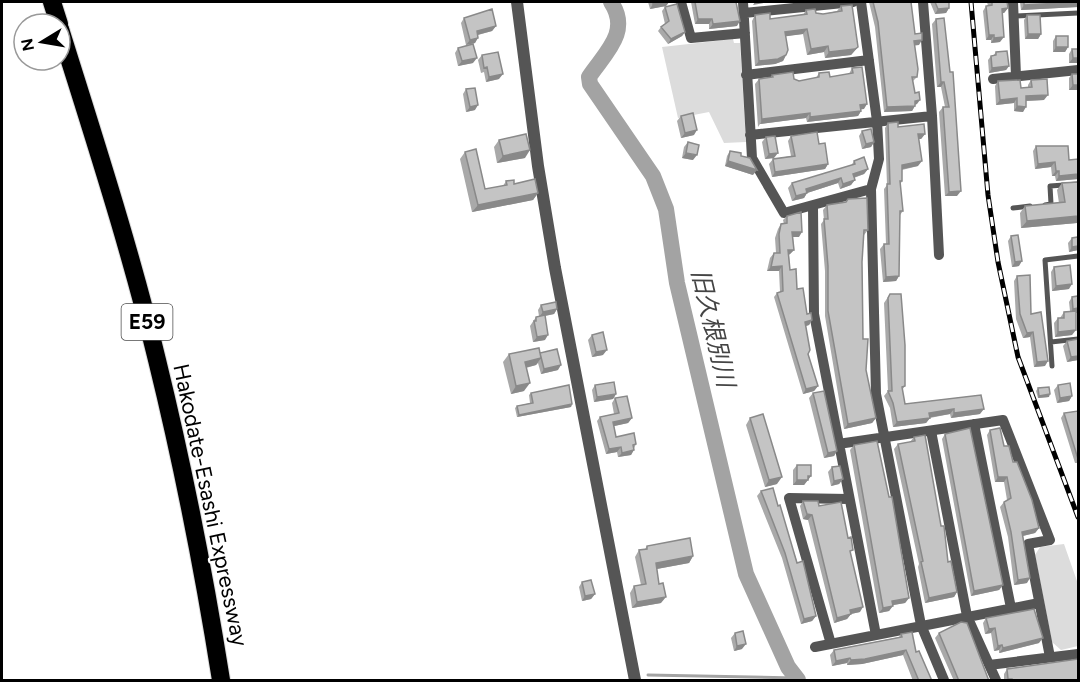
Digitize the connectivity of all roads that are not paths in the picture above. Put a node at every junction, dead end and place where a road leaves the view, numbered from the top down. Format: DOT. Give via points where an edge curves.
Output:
graph roads {
  1 [pos="517,2"];
  2 [pos="681,2"];
  3 [pos="743,2"];
  4 [pos="853,2"];
  5 [pos="861,2"];
  6 [pos="922,2"];
  7 [pos="1013,2"];
  8 [pos="1078,13"];
  9 [pos="744,14"];
  10 [pos="1014,16"];
  11 [pos="745,33"];
  12 [pos="869,60"];
  13 [pos="72,68"];
  14 [pos="1078,70"];
  15 [pos="746,75"];
  16 [pos="1016,76"];
  17 [pos="993,79"];
  18 [pos="932,116"];
  19 [pos="877,121"];
  20 [pos="750,135"];
  21 [pos="1078,184"];
  22 [pos="871,189"];
  23 [pos="1078,195"];
  24 [pos="813,207"];
  25 [pos="1013,208"];
  26 [pos="939,255"];
  27 [pos="1078,256"];
  28 [pos="1078,339"];
  29 [pos="1051,342"];
  30 [pos="1052,366"];
  31 [pos="974,424"];
  32 [pos="930,431"];
  33 [pos="884,437"];
  34 [pos="838,444"];
  35 [pos="848,499"];
  36 [pos="1039,603"];
  37 [pos="1011,608"];
  38 [pos="967,616"];
  39 [pos="921,626"];
  40 [pos="876,635"];
  41 [pos="831,644"];
  42 [pos="815,647"];
  43 [pos="1078,654"];
  44 [pos="1050,657"];
  45 [pos="989,665"];
  46 [pos="221,681"];
  47 [pos="635,681"];
  48 [pos="944,681"];
  49 [pos="996,681"];
  1 -- 47 [label="street" via="555,268"];
  2 -- 11 [label="street" via="691,38"];
  3 -- 9 [label="street"];
  4 -- 9 [label="street"];
  5 -- 12 [label="street"];
  6 -- 18 [label="street"];
  7 -- 10 [label="street"];
  8 -- 10 [label="lane"];
  9 -- 11 [label="street"];
  10 -- 16 [label="street"];
  11 -- 15 [label="street"];
  12 -- 15 [label="street"];
  12 -- 19 [label="street"];
  13 -- 46 [label="highway, Hakodate-Esashi Expressway / E59" via="154,348 185,478"];
  14 -- 16 [label="street"];
  15 -- 20 [label="street"];
  16 -- 17 [label="street"];
  18 -- 19 [label="street"];
  18 -- 26 [label="street"];
  19 -- 20 [label="street"];
  19 -- 22 [label="street" via="879,159"];
  20 -- 24 [label="street" via="752,158 784,213"];
  21 -- 23 [label="lane"];
  21 -- 25 [label="lane" via="1050,186 1051,204"];
  22 -- 24 [label="street"];
  22 -- 33 [label="street" via="876,394"];
  24 -- 34 [label="street" via="814,314"];
  27 -- 29 [label="lane" via="1046,260"];
  28 -- 29 [label="lane"];
  29 -- 30 [label="lane"];
  31 -- 32 [label="street"];
  31 -- 36 [label="street" via="1003,420 1050,540 1028,544"];
  31 -- 37 [label="street"];
  32 -- 33 [label="street"];
  32 -- 38 [label="street"];
  33 -- 34 [label="street"];
  33 -- 39 [label="street"];
  34 -- 35 [label="street"];
  35 -- 40 [label="street"];
  35 -- 41 [label="street" via="789,498"];
  36 -- 37 [label="street"];
  36 -- 44 [label="street"];
  37 -- 38 [label="street"];
  38 -- 39 [label="street"];
  38 -- 45 [label="street"];
  39 -- 40 [label="street"];
  39 -- 48 [label="street"];
  40 -- 41 [label="street"];
  41 -- 42 [label="street"];
  43 -- 44 [label="street"];
  44 -- 45 [label="street"];
  45 -- 49 [label="street"];
}
